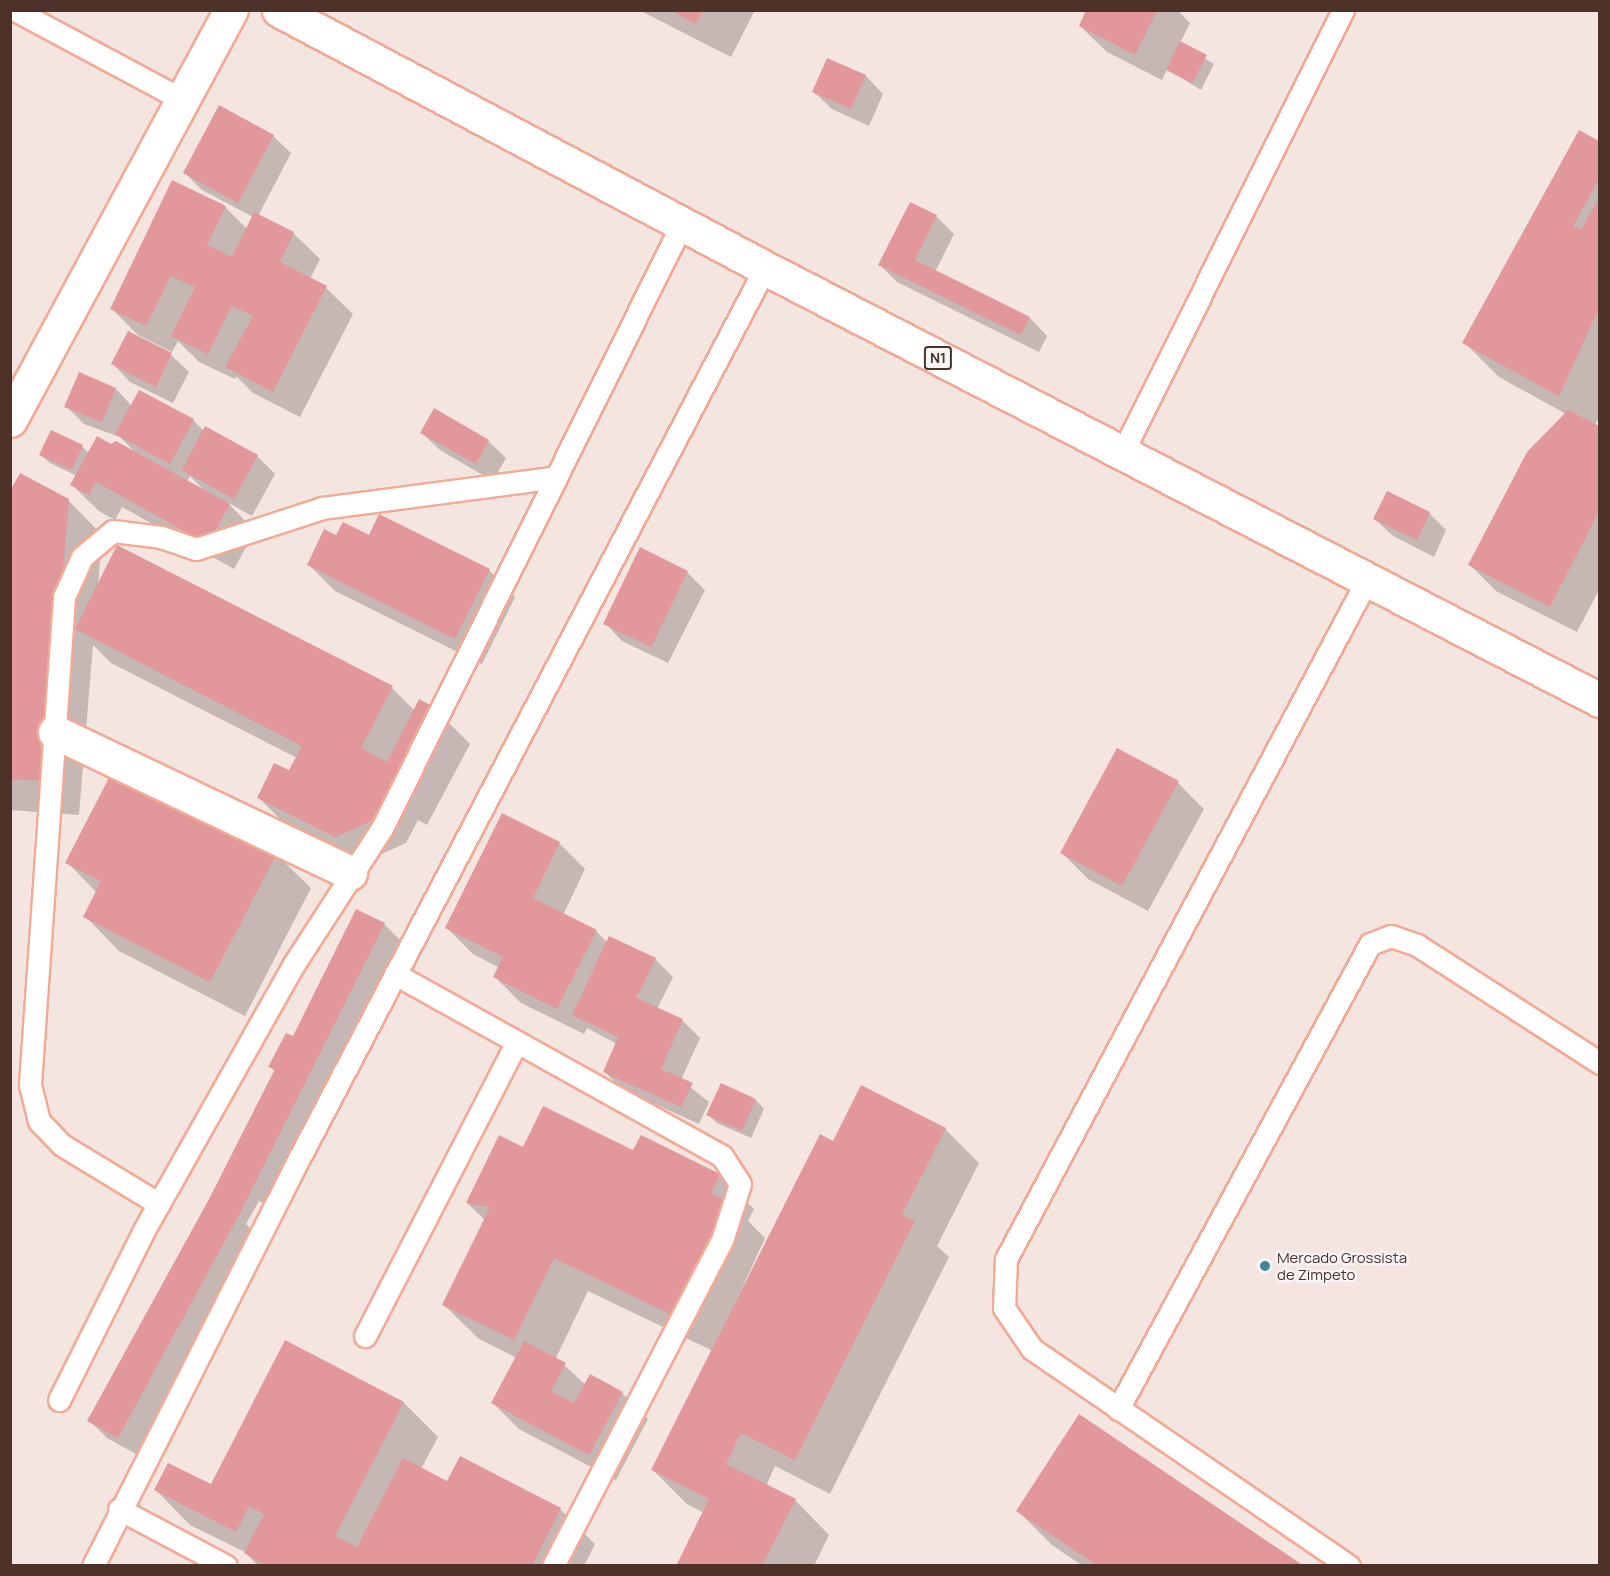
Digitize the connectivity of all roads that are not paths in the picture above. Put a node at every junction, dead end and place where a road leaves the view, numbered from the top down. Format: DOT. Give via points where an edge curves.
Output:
graph roads {
  1 [pos="15,10"];
  2 [pos="231,10"];
  3 [pos="279,10"];
  4 [pos="1342,10"];
  5 [pos="181,99"];
  6 [pos="682,224"];
  7 [pos="765,268"];
  8 [pos="10,420"];
  9 [pos="1122,453"];
  10 [pos="556,477"];
  11 [pos="1367,579"];
  12 [pos="1599,700"];
  13 [pos="54,732"];
  14 [pos="350,873"];
  15 [pos="395,974"];
  16 [pos="517,1042"];
  17 [pos="1599,1063"];
  18 [pos="159,1204"];
  19 [pos="365,1336"];
  20 [pos="59,1400"];
  21 [pos="1118,1409"];
  22 [pos="119,1509"];
  23 [pos="93,1566"];
  24 [pos="226,1566"];
  25 [pos="553,1566"];
  26 [pos="1349,1566"];
  1 -- 5 [label="lane"];
  2 -- 5 [label="main road"];
  3 -- 6 [label="main road, N1"];
  4 -- 9 [label="lane"];
  5 -- 8 [label="main road"];
  6 -- 7 [label="main road, N1"];
  6 -- 10 [label="lane"];
  7 -- 9 [label="main road, N1"];
  7 -- 15 [label="lane"];
  9 -- 11 [label="main road, N1"];
  10 -- 13 [label="lane" via="322,507 196,549 161,537 112,531 82,557 64,597"];
  10 -- 14 [label="lane" via="382,828"];
  11 -- 12 [label="main road, N1"];
  11 -- 21 [label="lane" via="1006,1259 1004,1308 1032,1348"];
  13 -- 14 [label="main road"];
  13 -- 18 [label="lane" via="30,1084 39,1121 62,1145"];
  14 -- 18 [label="lane" via="294,964"];
  15 -- 16 [label="lane"];
  15 -- 22 [label="lane"];
  16 -- 19 [label="lane"];
  16 -- 25 [label="lane" via="722,1156 740,1184 722,1240"];
  17 -- 21 [label="lane" via="1417,945 1391,936 1370,944"];
  18 -- 20 [label="lane"];
  21 -- 26 [label="lane"];
  22 -- 23 [label="lane"];
  22 -- 24 [label="lane"];
}
